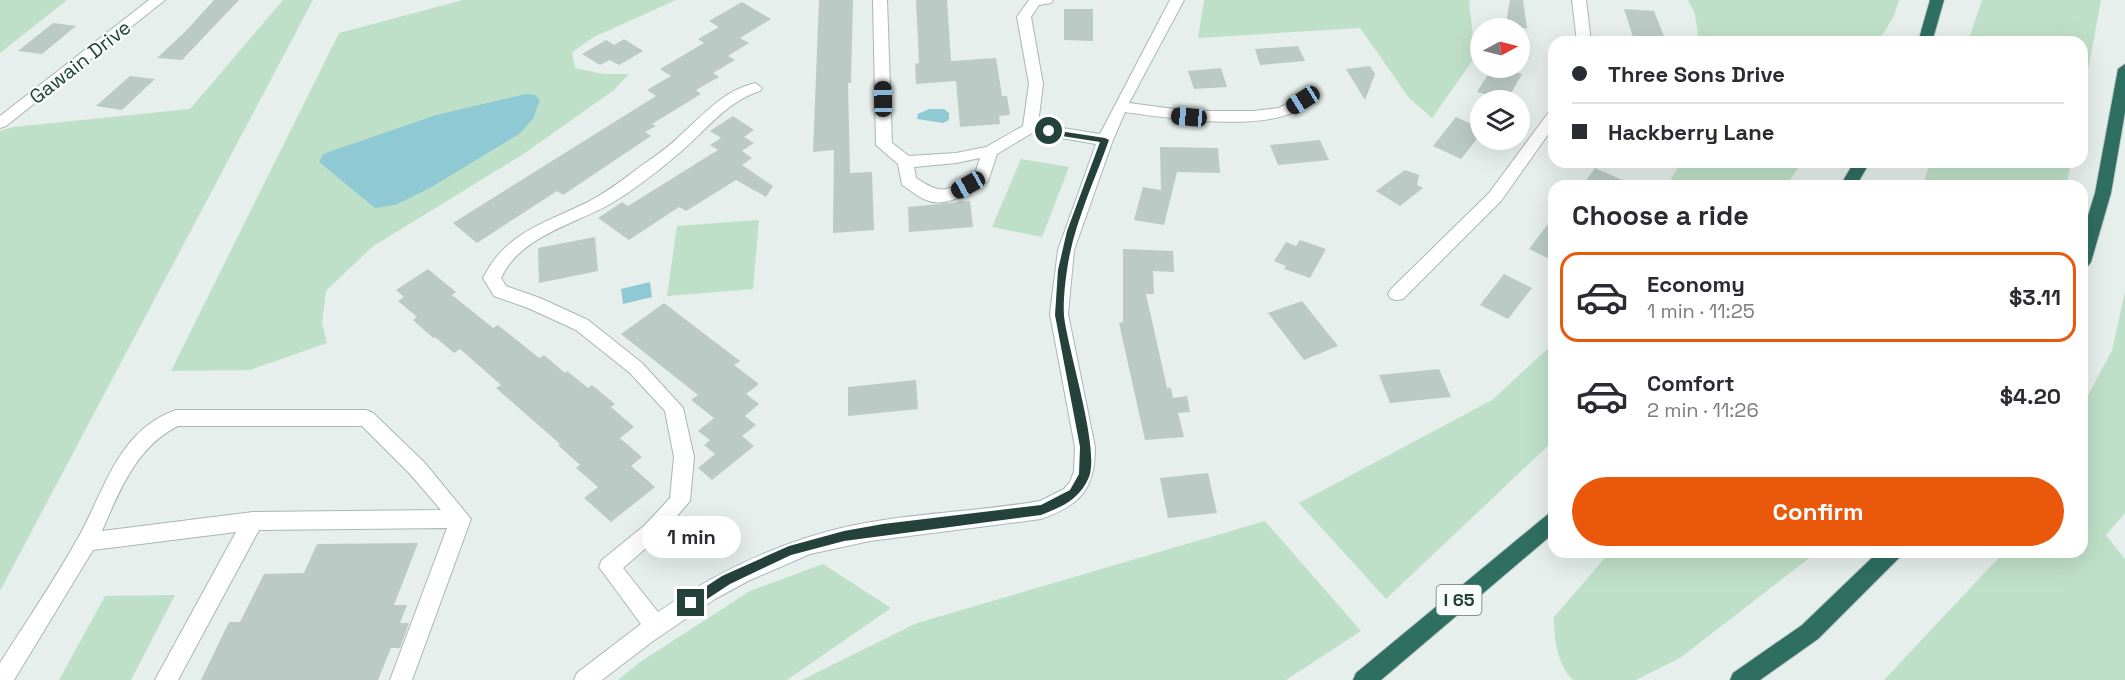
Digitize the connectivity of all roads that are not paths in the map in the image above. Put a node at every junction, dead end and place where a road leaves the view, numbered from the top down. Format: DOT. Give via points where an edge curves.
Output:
graph roads {
  1 [pos="158,0"];
  2 [pos="880,0"];
  3 [pos="1046,0"];
  4 [pos="1177,0"];
  5 [pos="1579,0"];
  6 [pos="1937,0"];
  7 [pos="1583,36"];
  8 [pos="1927,36"];
  9 [pos="2125,69"];
  10 [pos="755,88"];
  11 [pos="1303,100"];
  12 [pos="1120,107"];
  13 [pos="1,123"];
  14 [pos="1548,123"];
  15 [pos="1030,128"];
  16 [pos="1105,140"];
  17 [pos="990,151"];
  18 [pos="906,162"];
  19 [pos="2088,242"];
  20 [pos="1397,294"];
  21 [pos="461,519"];
  22 [pos="253,522"];
  23 [pos="1548,526"];
  24 [pos="87,542"];
  25 [pos="1886,558"];
  26 [pos="656,626"];
  27 [pos="2,680"];
  28 [pos="166,680"];
  29 [pos="401,680"];
  30 [pos="585,680"];
  31 [pos="1365,680"];
  32 [pos="1742,680"];
  1 -- 13 [label="street, Gawain Drive"];
  2 -- 18 [label="street" via="884,145"];
  3 -- 15 [label="street" via="1035,1 1024,17 1036,84"];
  4 -- 12 [label="street"];
  5 -- 7 [label="street"];
  6 -- 8 [label="highway"];
  9 -- 19 [label="highway" via="2103,193"];
  10 -- 26 [label="street" via="734,94 684,141 606,199 529,237 501,258 492,278 500,291 582,325 636,368 674,408 684,457 680,501 609,567"];
  11 -- 12 [label="street" via="1283,112 1254,116 1189,117"];
  12 -- 16 [label="street"];
  14 -- 20 [label="street" via="1495,197"];
  15 -- 16 [label="street"];
  15 -- 17 [label="street"];
  16 -- 26 [label="street" via="1071,231 1062,270 1059,315 1085,447 1084,475 1074,493 1041,510 883,529 789,551 726,580"];
  17 -- 18 [label="street"];
  17 -- 18 [label="street" via="982,177 953,194 931,196 908,181"];
  21 -- 22 [label="street"];
  21 -- 24 [label="street" via="366,418 176,418 160,424 120,470"];
  21 -- 29 [label="street"];
  22 -- 24 [label="street"];
  22 -- 28 [label="street"];
  23 -- 31 [label="highway, I 65"];
  24 -- 27 [label="street"];
  25 -- 32 [label="highway" via="1810,632"];
  26 -- 30 [label="street"];
}
